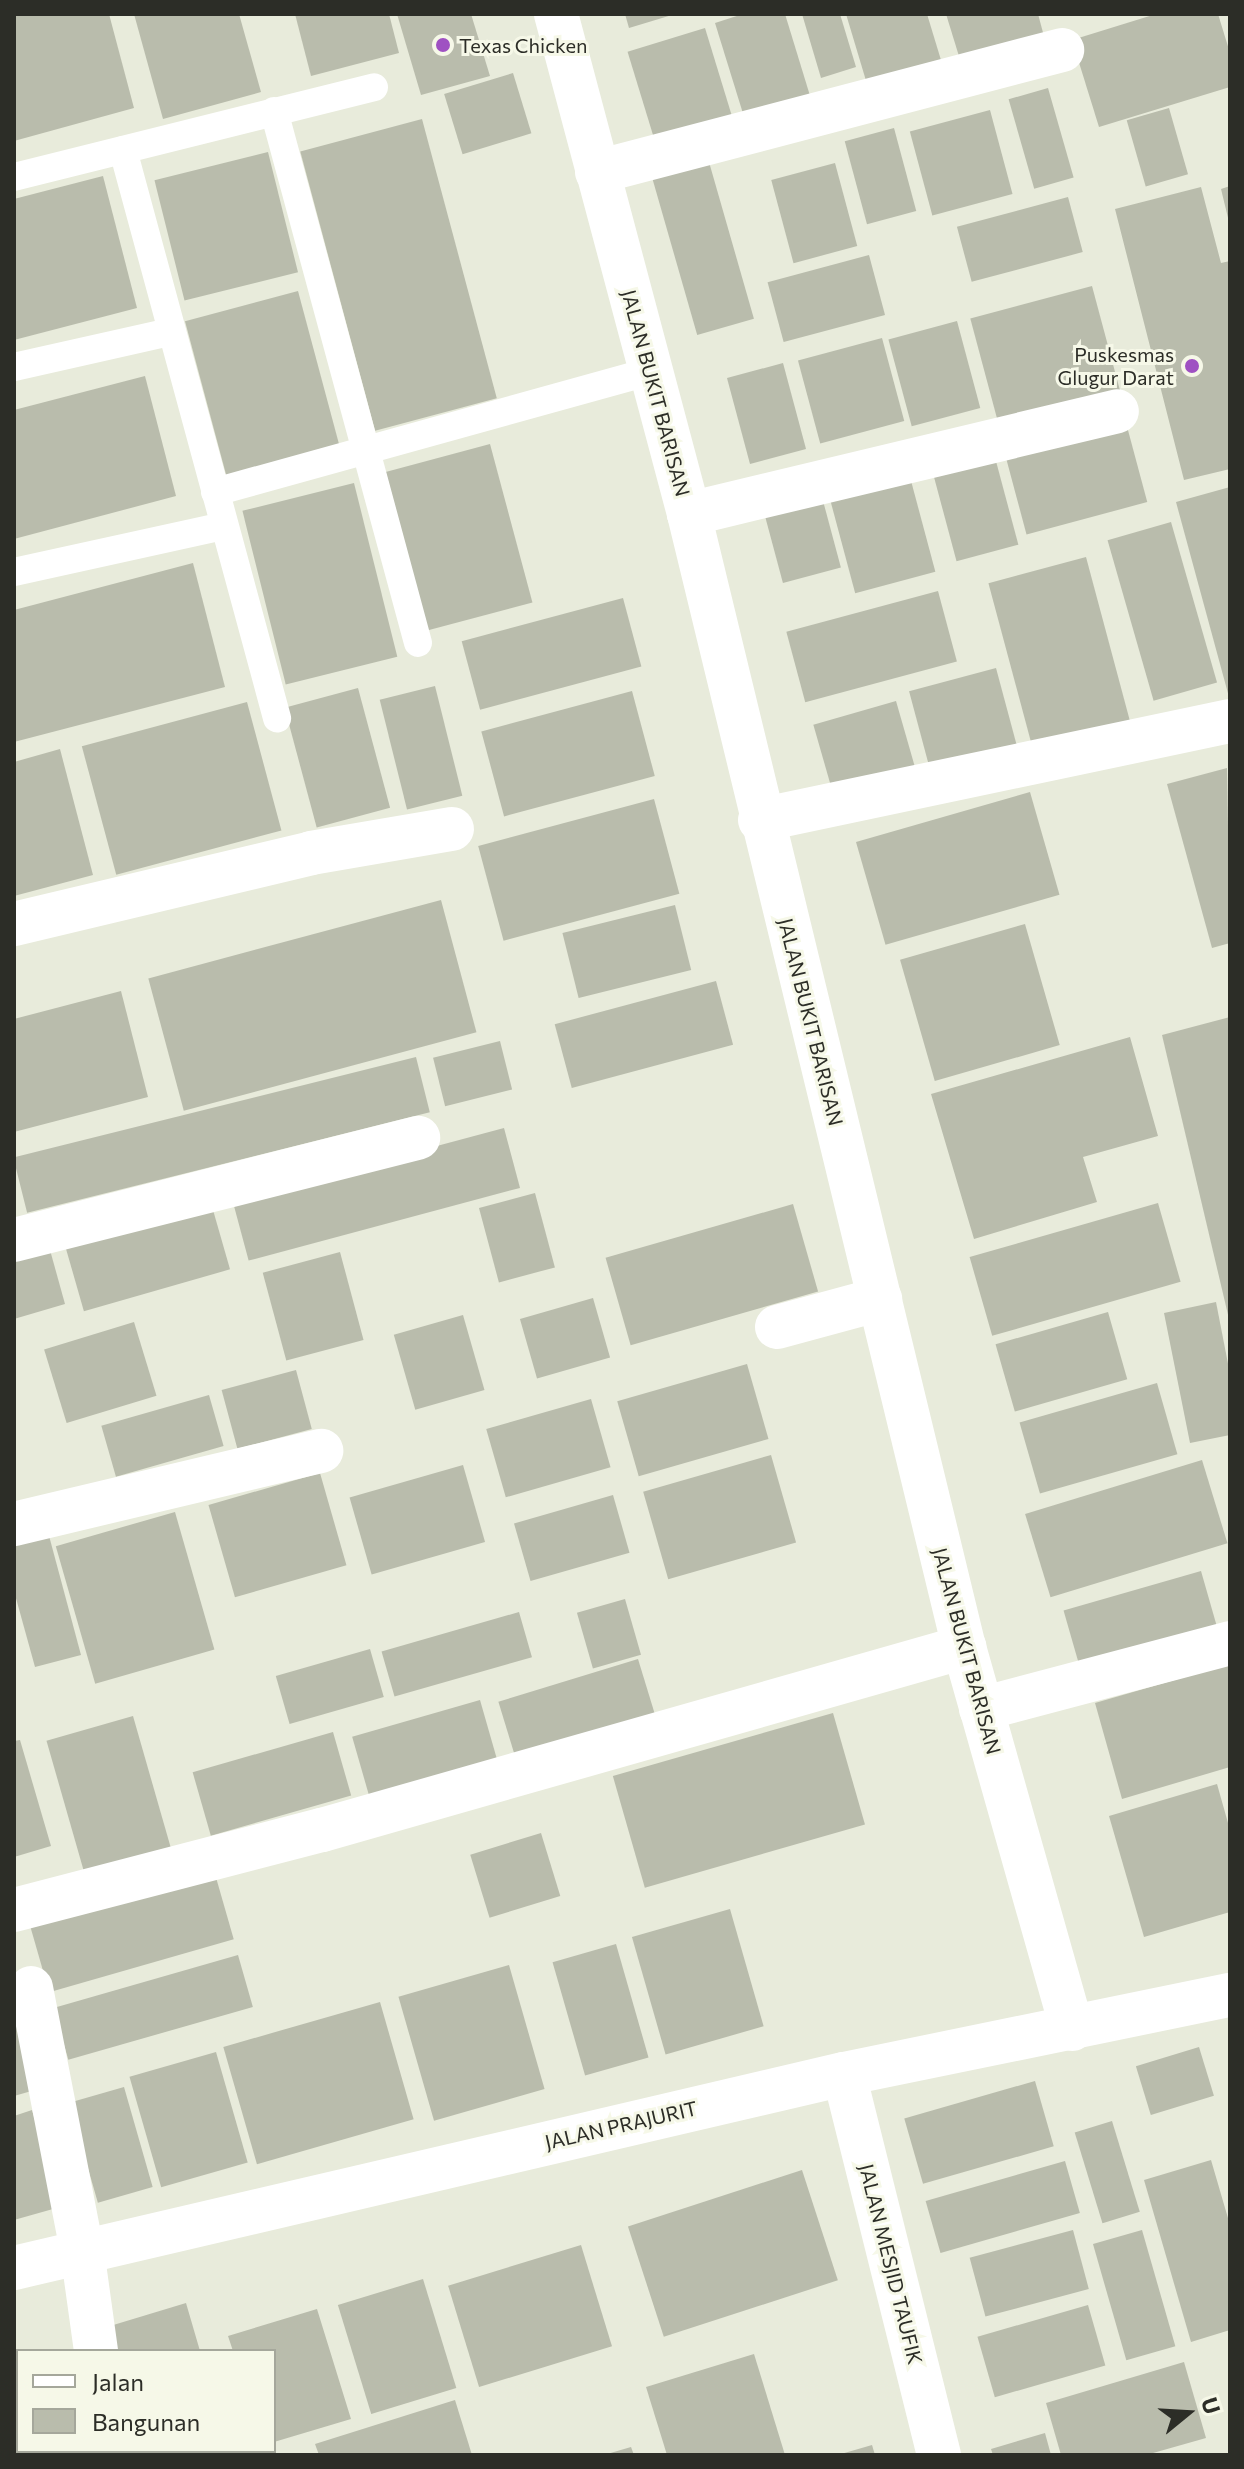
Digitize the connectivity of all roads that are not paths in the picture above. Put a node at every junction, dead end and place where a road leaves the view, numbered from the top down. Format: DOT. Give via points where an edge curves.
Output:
graph roads {
  1 [pos="556,14"];
  2 [pos="1062,50"];
  3 [pos="374,87"];
  4 [pos="274,111"];
  5 [pos="123,150"];
  6 [pos="597,172"];
  7 [pos="14,177"];
  8 [pos="169,332"];
  9 [pos="14,367"];
  10 [pos="650,371"];
  11 [pos="1117,411"];
  12 [pos="366,452"];
  13 [pos="215,492"];
  14 [pos="689,514"];
  15 [pos="224,526"];
  16 [pos="14,572"];
  17 [pos="418,643"];
  18 [pos="277,718"];
  19 [pos="1230,721"];
  20 [pos="760,820"];
  21 [pos="452,829"];
  22 [pos="14,924"];
  23 [pos="418,1138"];
  24 [pos="14,1240"];
  25 [pos="880,1299"];
  26 [pos="777,1327"];
  27 [pos="321,1451"];
  28 [pos="14,1524"];
  29 [pos="1230,1643"];
  30 [pos="964,1647"];
  31 [pos="981,1709"];
  32 [pos="14,1910"];
  33 [pos="31,1988"];
  34 [pos="1230,1995"];
  35 [pos="1072,2029"];
  36 [pos="844,2074"];
  37 [pos="82,2250"];
  38 [pos="14,2268"];
  39 [pos="96,2349"];
  40 [pos="939,2455"];
  1 -- 6 [label="street, JALAN BUKIT BARISAN"];
  2 -- 6 [label="street"];
  3 -- 4 [label="lane"];
  4 -- 5 [label="lane"];
  4 -- 12 [label="lane"];
  5 -- 7 [label="lane"];
  5 -- 8 [label="lane"];
  6 -- 10 [label="street, JALAN BUKIT BARISAN"];
  8 -- 9 [label="lane"];
  8 -- 13 [label="lane"];
  10 -- 12 [label="lane"];
  10 -- 14 [label="street, JALAN BUKIT BARISAN"];
  11 -- 14 [label="street"];
  12 -- 13 [label="lane"];
  12 -- 17 [label="lane"];
  13 -- 15 [label="lane"];
  14 -- 20 [label="street, JALAN BUKIT BARISAN"];
  15 -- 16 [label="lane"];
  15 -- 18 [label="lane"];
  19 -- 20 [label="street"];
  20 -- 25 [label="street, JALAN BUKIT BARISAN"];
  21 -- 22 [label="street" via="311,853"];
  23 -- 24 [label="street"];
  25 -- 26 [label="street"];
  25 -- 30 [label="street, JALAN BUKIT BARISAN"];
  27 -- 28 [label="street"];
  29 -- 31 [label="street"];
  30 -- 31 [label="street, JALAN BUKIT BARISAN"];
  30 -- 32 [label="street" via="322,1830"];
  31 -- 35 [label="street, JALAN BUKIT BARISAN"];
  33 -- 37 [label="street"];
  34 -- 35 [label="street, JALAN PRAJURIT"];
  35 -- 36 [label="street, JALAN PRAJURIT"];
  36 -- 37 [label="street, JALAN PRAJURIT"];
  36 -- 40 [label="street, JALAN MESJID TAUFIK"];
  37 -- 38 [label="street, JALAN PRAJURIT"];
  37 -- 39 [label="street"];
}
